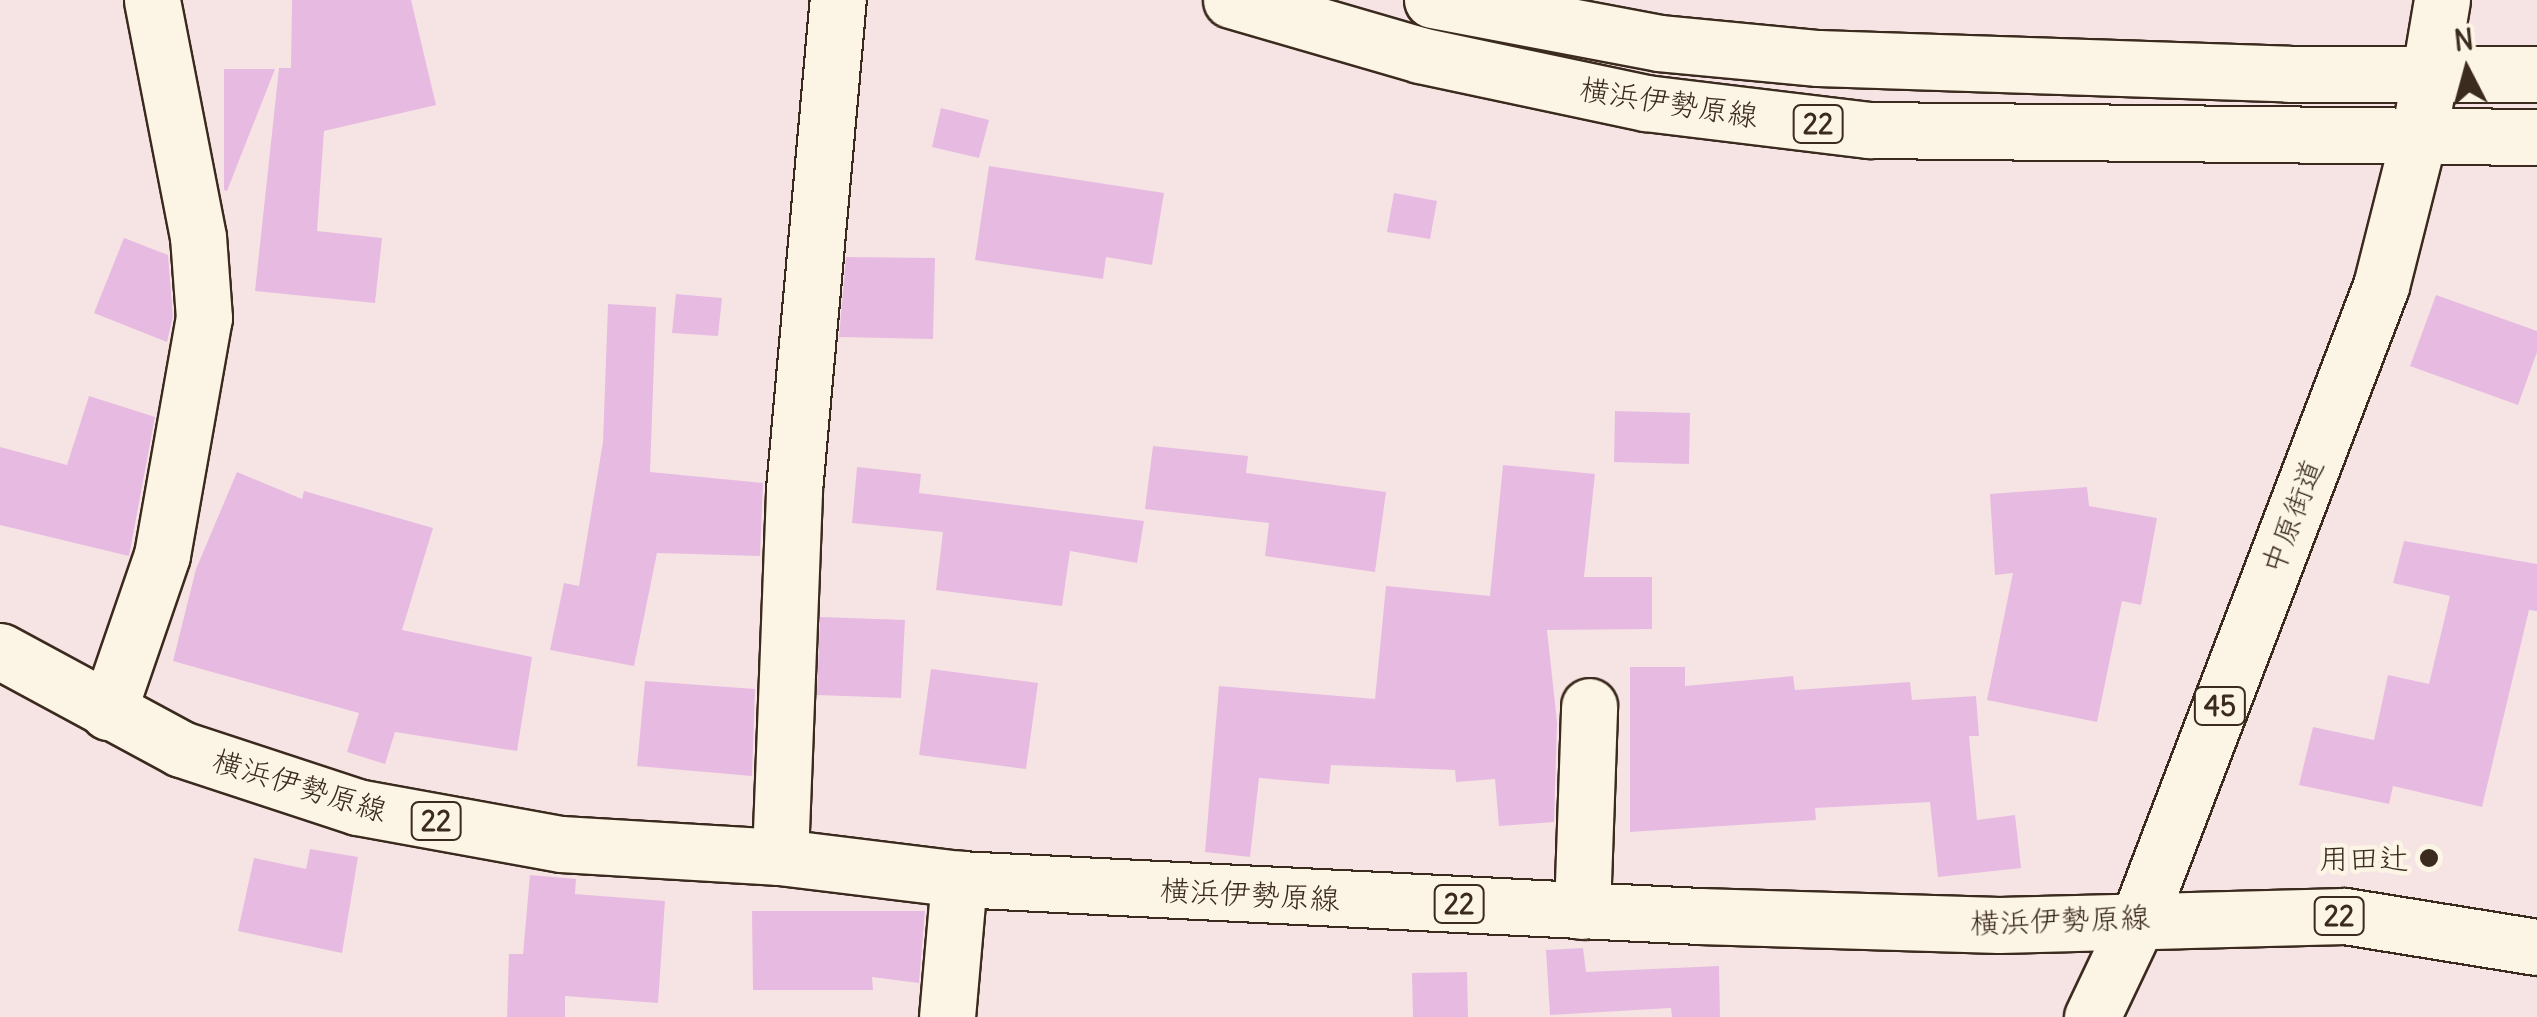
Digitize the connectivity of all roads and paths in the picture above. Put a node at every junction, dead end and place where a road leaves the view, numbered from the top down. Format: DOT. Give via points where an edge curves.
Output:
graph roads {
  1 [pos="152,0"];
  2 [pos="838,0"];
  3 [pos="1231,0"];
  4 [pos="1432,0"];
  5 [pos="2442,0"];
  6 [pos="2430,74"];
  7 [pos="2537,74"];
  8 [pos="2418,136"];
  9 [pos="2537,137"];
  10 [pos="0,651"];
  11 [pos="1589,706"];
  12 [pos="108,712"];
  13 [pos="780,857"];
  14 [pos="958,879"];
  15 [pos="1582,911"];
  16 [pos="2138,918"];
  17 [pos="2537,947"];
  18 [pos="947,1017"];
  19 [pos="2092,1017"];
  1 -- 12 [label="main road" via="198,237 204,318 162,556"];
  2 -- 13 [label="main road" via="794,490"];
  3 -- 8 [label="main road, 横浜伊勢原線 / 22" via="1420,54 1646,103 1869,130"];
  4 -- 6 [label="main road, 横浜伊勢原線 / 22" via="1659,43 1818,58"];
  5 -- 6 [label="main road, 中原街道 / 45"];
  6 -- 7 [label="main road, 横浜伊勢原線 / 22"];
  6 -- 8 [label="main road, 中原街道 / 45"];
  8 -- 9 [label="main road, 横浜伊勢原線 / 22"];
  8 -- 16 [label="main road, 中原街道 / 45" via="2381,286"];
  10 -- 12 [label="main road, 横浜伊勢原線 / 22"];
  11 -- 15 [label="main road"];
  12 -- 13 [label="main road, 横浜伊勢原線 / 22" via="180,749 358,807 561,844"];
  13 -- 14 [label="main road, 横浜伊勢原線 / 22"];
  14 -- 15 [label="main road, 横浜伊勢原線 / 22"];
  14 -- 18 [label="main road"];
  15 -- 16 [label="main road, 横浜伊勢原線 / 22" via="2000,925"];
  16 -- 17 [label="main road, 横浜伊勢原線 / 22" via="2344,916"];
  16 -- 19 [label="main road, 中原街道 / 45"];
}
